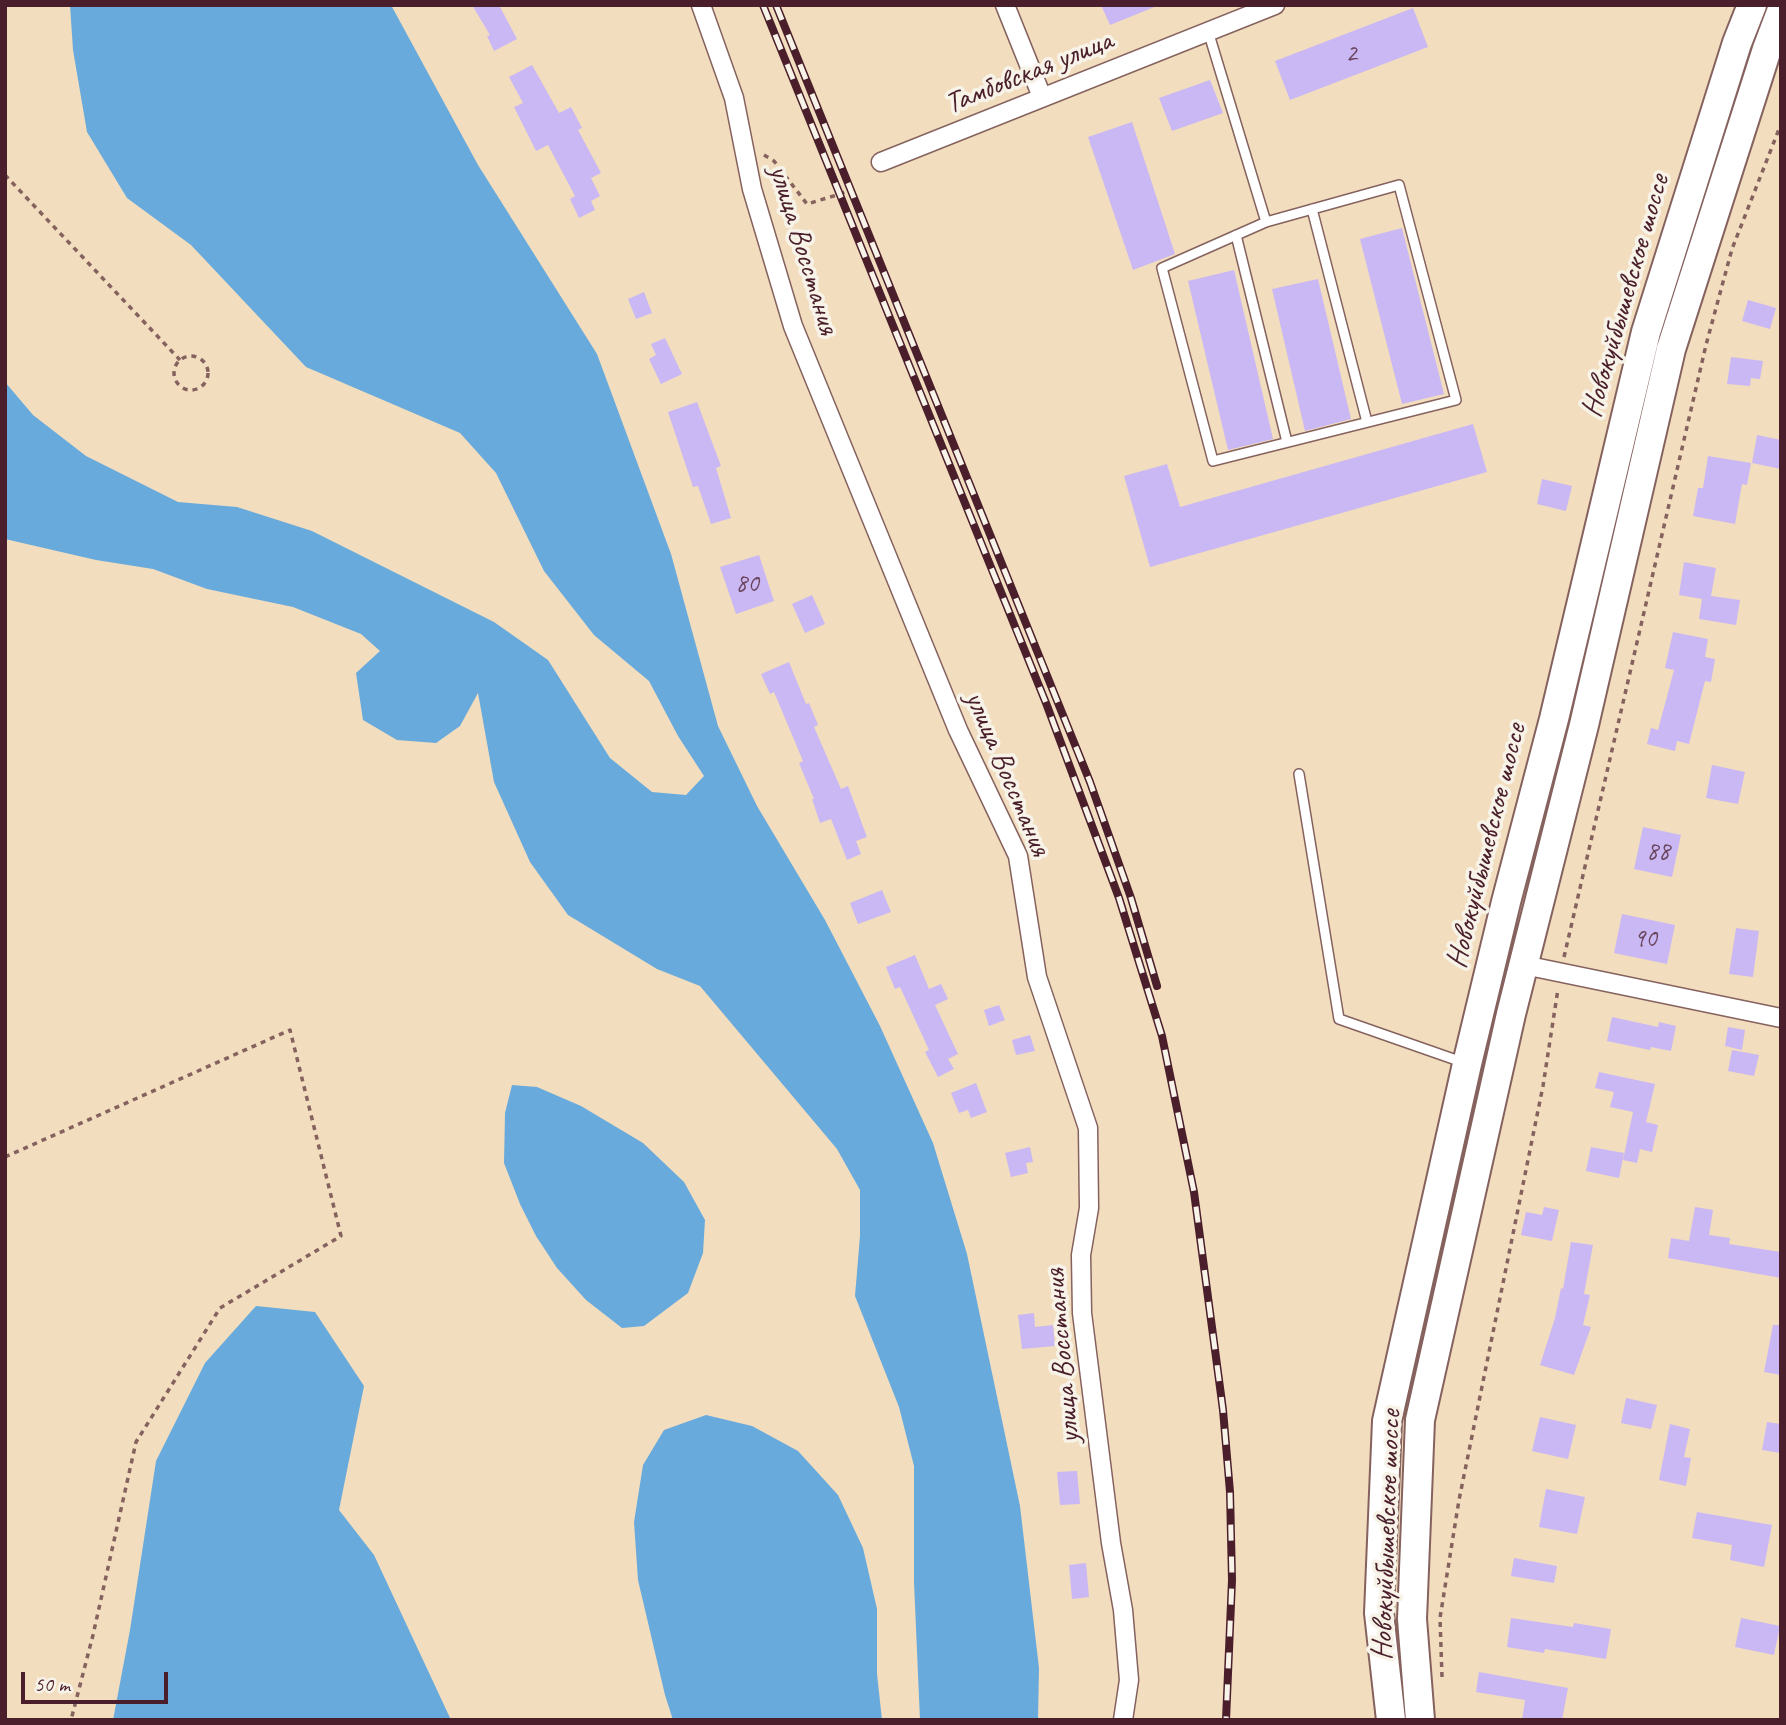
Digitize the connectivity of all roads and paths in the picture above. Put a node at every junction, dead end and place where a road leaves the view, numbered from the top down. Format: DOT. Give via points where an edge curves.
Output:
graph roads {
  1 [pos="701,5"];
  2 [pos="1005,5"];
  3 [pos="1275,5"];
  4 [pos="1752,5"];
  5 [pos="1781,12"];
  6 [pos="1208,31"];
  7 [pos="1774,51"];
  8 [pos="1042,97"];
  9 [pos="1781,124"];
  10 [pos="743,144"];
  11 [pos="881,162"];
  12 [pos="5,175"];
  13 [pos="856,187"];
  14 [pos="1312,209"];
  15 [pos="1266,222"];
  16 [pos="1236,236"];
  17 [pos="180,360"];
  18 [pos="1367,422"];
  19 [pos="1287,442"];
  20 [pos="1299,774"];
  21 [pos="1524,964"];
  22 [pos="1561,973"];
  23 [pos="1781,1018"];
  24 [pos="1467,1064"];
  25 [pos="5,1157"];
  26 [pos="1443,1682"];
  27 [pos="71,1720"];
  28 [pos="1124,1720"];
  29 [pos="1391,1720"];
  30 [pos="1420,1720"];
  1 -- 10 [label="street, улица Восстания" via="734,98"];
  2 -- 8 [label="street"];
  3 -- 6 [label="street, Тамбовская улица"];
  4 -- 24 [label="main road, Новокуйбышевское шоссе" via="1646,332 1555,719"];
  5 -- 7 [label="main road, Новокуйбышевское шоссе"];
  6 -- 8 [label="street, Тамбовская улица"];
  6 -- 15 [label="lane"];
  7 -- 21 [label="main road, Новокуйбышевское шоссе" via="1671,349"];
  8 -- 11 [label="street, Тамбовская улица"];
  9 -- 22 [label="path" via="1732,249 1706,345"];
  10 -- 13 [label="path" via="774,161 807,204"];
  10 -- 28 [label="street, улица Восстания" via="793,326 958,730 1018,856 1037,977 1088,1128 1089,1208 1081,1255 1082,1313 1123,1610 1129,1680"];
  12 -- 17 [label="path"];
  14 -- 15 [label="lane"];
  14 -- 18 [label="lane"];
  14 -- 18 [label="lane" via="1399,185 1456,400"];
  15 -- 16 [label="lane"];
  16 -- 19 [label="lane"];
  16 -- 19 [label="lane" via="1162,268 1213,461"];
  17 -- 17 [label="path" via="195,356 202,360 209,373 202,387 188,391 176,381"];
  18 -- 19 [label="lane"];
  20 -- 24 [label="lane" via="1339,1018"];
  21 -- 22 [label="street"];
  21 -- 30 [label="main road, Новокуйбышевское шоссе" via="1420,1420 1412,1619"];
  22 -- 23 [label="street"];
  22 -- 26 [label="path" via="1543,1086 1459,1500 1440,1618"];
  24 -- 29 [label="main road, Новокуйбышевское шоссе" via="1387,1421 1379,1613"];
  25 -- 27 [label="path" via="290,1030 341,1236 220,1308 136,1442"];
}
